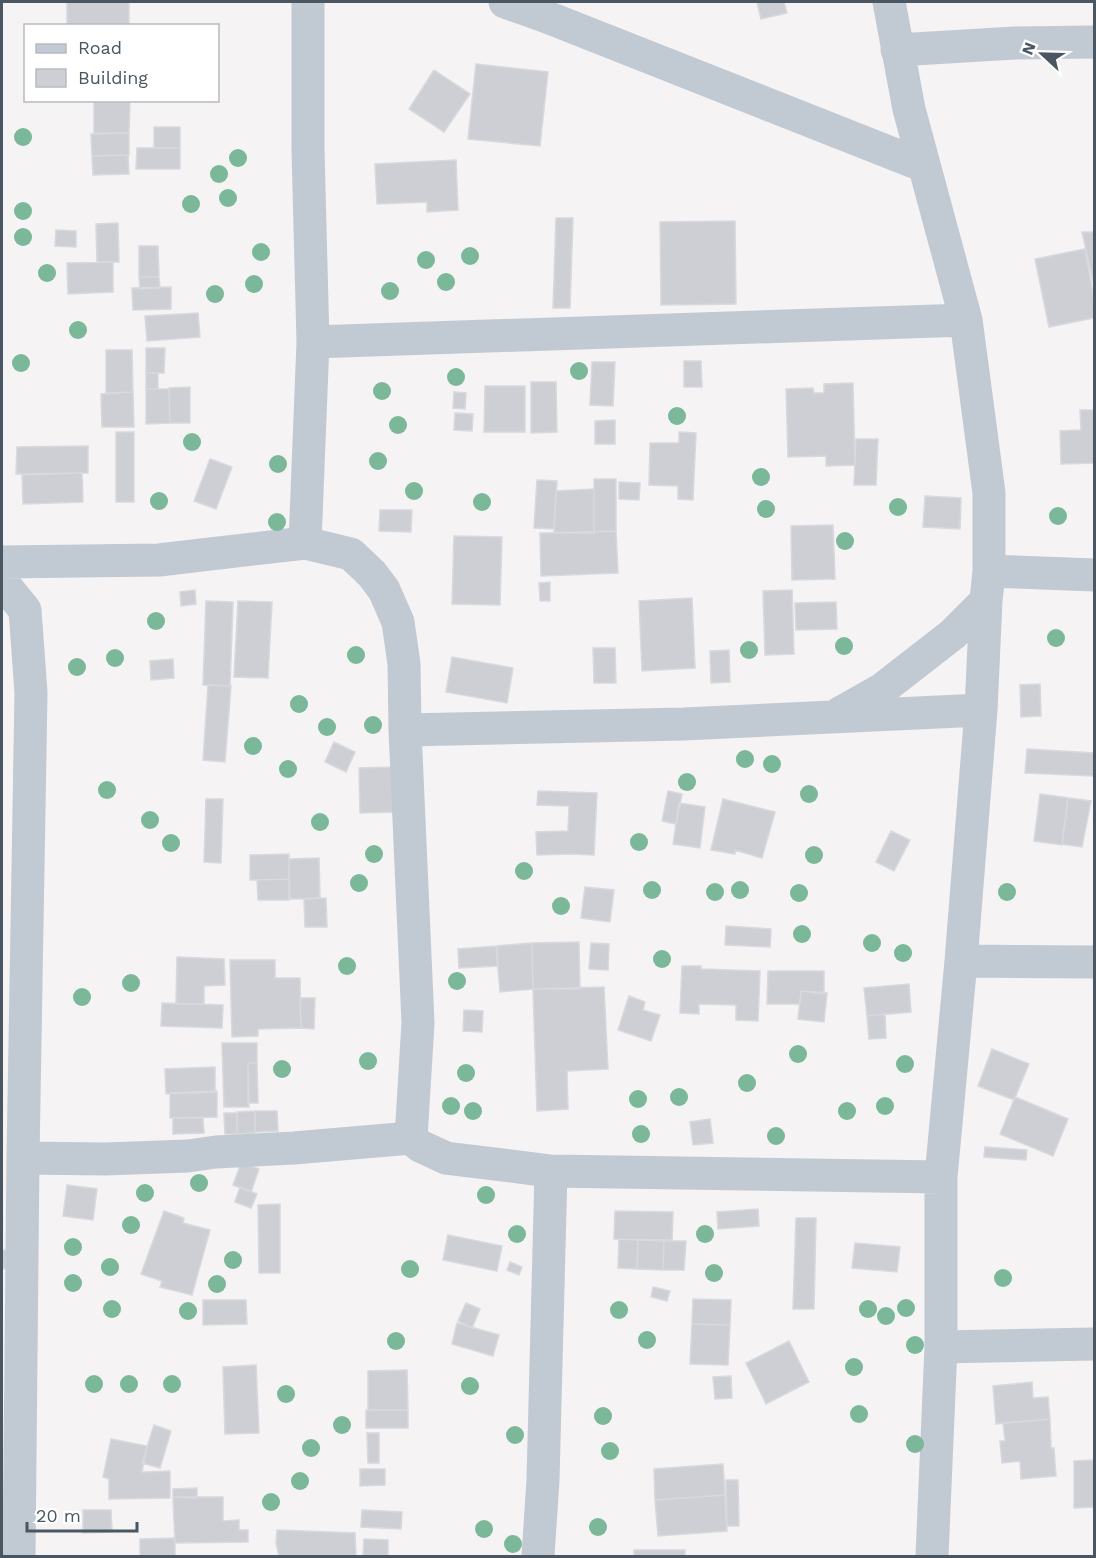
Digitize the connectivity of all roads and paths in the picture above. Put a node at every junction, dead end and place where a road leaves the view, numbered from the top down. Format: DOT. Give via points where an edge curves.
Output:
graph roads {
  1 [pos="308,2"];
  2 [pos="505,2"];
  3 [pos="889,2"];
  4 [pos="546,9"];
  5 [pos="1095,42"];
  6 [pos="897,50"];
  7 [pos="924,166"];
  8 [pos="966,320"];
  9 [pos="313,342"];
  10 [pos="305,543"];
  11 [pos="2,562"];
  12 [pos="1095,575"];
  13 [pos="2,582"];
  14 [pos="987,586"];
  15 [pos="981,710"];
  16 [pos="833,717"];
  17 [pos="405,730"];
  18 [pos="961,961"];
  19 [pos="1095,962"];
  20 [pos="411,1138"];
  21 [pos="22,1158"];
  22 [pos="551,1171"];
  23 [pos="941,1177"];
  24 [pos="1095,1344"];
  25 [pos="940,1347"];
  26 [pos="19,1557"];
  27 [pos="538,1557"];
  28 [pos="932,1557"];
  1 -- 9 [label="street"];
  2 -- 4 [label="street"];
  3 -- 6 [label="street"];
  4 -- 7 [label="street"];
  5 -- 6 [label="street"];
  6 -- 7 [label="street"];
  7 -- 8 [label="street"];
  8 -- 9 [label="street"];
  8 -- 14 [label="street" via="989,493"];
  9 -- 10 [label="street"];
  10 -- 11 [label="street" via="159,560"];
  10 -- 17 [label="street" via="351,554 384,590 398,622 404,664"];
  12 -- 14 [label="street"];
  13 -- 21 [label="street" via="25,610 31,693"];
  14 -- 15 [label="street"];
  14 -- 16 [label="street" via="953,634 881,690"];
  15 -- 16 [label="street"];
  15 -- 18 [label="street"];
  16 -- 17 [label="street"];
  17 -- 20 [label="street" via="418,1023"];
  18 -- 19 [label="street"];
  18 -- 23 [label="street"];
  20 -- 21 [label="street" via="189,1156"];
  20 -- 22 [label="street" via="446,1158"];
  21 -- 26 [label="street"];
  22 -- 23 [label="street"];
  22 -- 27 [label="street"];
  23 -- 25 [label="street"];
  24 -- 25 [label="street"];
  25 -- 28 [label="street"];
}
